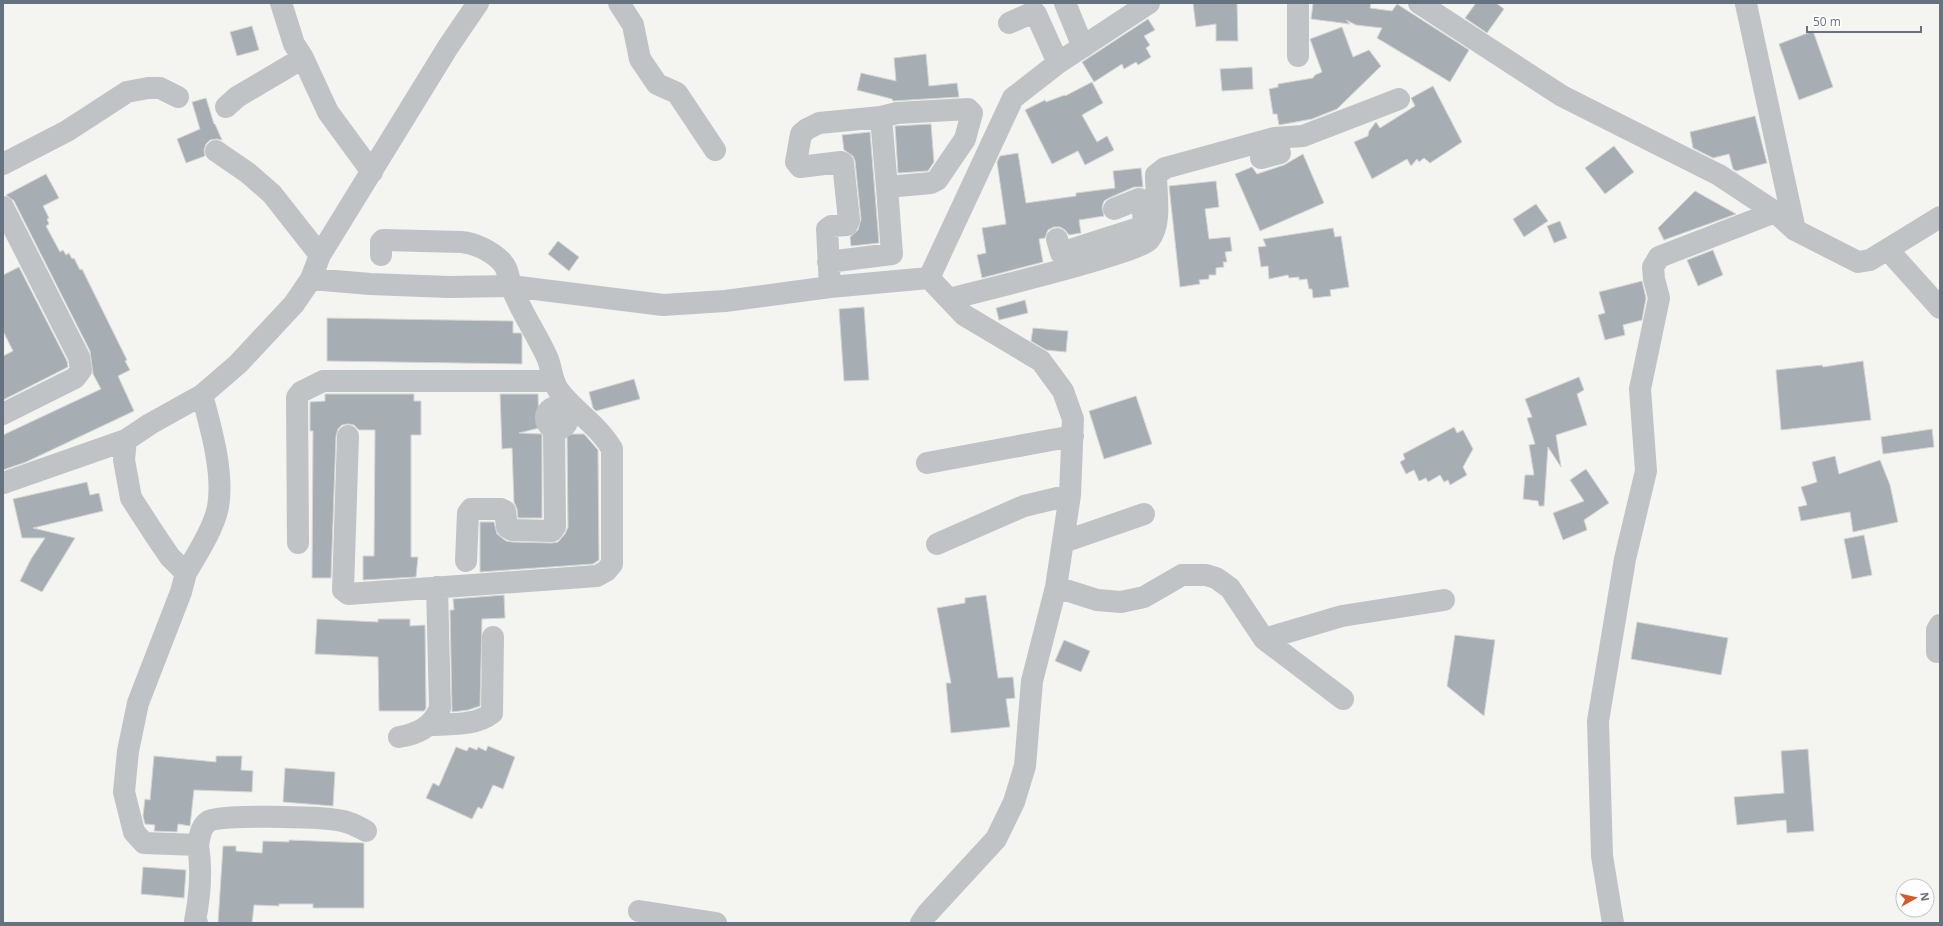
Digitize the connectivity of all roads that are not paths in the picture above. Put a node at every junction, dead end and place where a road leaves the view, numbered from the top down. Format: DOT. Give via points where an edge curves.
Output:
graph roads {
  1 [pos="281,3"];
  2 [pos="478,3"];
  3 [pos="619,3"];
  4 [pos="1064,3"];
  5 [pos="1149,3"];
  6 [pos="1298,3"];
  7 [pos="1419,3"];
  8 [pos="1746,4"];
  9 [pos="1009,23"];
  10 [pos="1080,40"];
  11 [pos="1055,55"];
  12 [pos="1298,56"];
  13 [pos="303,58"];
  14 [pos="178,97"];
  15 [pos="1399,99"];
  16 [pos="226,107"];
  17 [pos="881,117"];
  18 [pos="715,150"];
  19 [pos="216,151"];
  20 [pos="3,164"];
  21 [pos="372,172"];
  22 [pos="887,188"];
  23 [pos="3,207"];
  24 [pos="1775,212"];
  25 [pos="1940,217"];
  26 [pos="1795,230"];
  27 [pos="1114,237"];
  28 [pos="1057,239"];
  29 [pos="1888,250"];
  30 [pos="892,254"];
  31 [pos="320,255"];
  32 [pos="381,255"];
  33 [pos="828,262"];
  34 [pos="929,278"];
  35 [pos="312,279"];
  36 [pos="893,281"];
  37 [pos="511,286"];
  38 [pos="830,287"];
  39 [pos="949,299"];
  40 [pos="1940,308"];
  41 [pos="557,393"];
  42 [pos="202,395"];
  43 [pos="3,414"];
  44 [pos="348,436"];
  45 [pos="1073,436"];
  46 [pos="126,440"];
  47 [pos="927,463"];
  48 [pos="4,481"];
  49 [pos="1070,495"];
  50 [pos="1144,514"];
  51 [pos="1063,542"];
  52 [pos="298,543"];
  53 [pos="937,544"];
  54 [pos="466,561"];
  55 [pos="186,573"];
  56 [pos="437,587"];
  57 [pos="1056,587"];
  58 [pos="1444,600"];
  59 [pos="1940,625"];
  60 [pos="492,637"];
  61 [pos="1264,639"];
  62 [pos="1937,652"];
  63 [pos="1343,699"];
  64 [pos="430,725"];
  65 [pos="398,737"];
  66 [pos="366,831"];
  67 [pos="198,845"];
  68 [pos="639,911"];
  69 [pos="195,922"];
  70 [pos="716,923"];
  71 [pos="922,923"];
  72 [pos="1613,923"];
  1 -- 13 [label="street" via="294,44"];
  2 -- 21 [label="street" via="448,47"];
  3 -- 18 [label="street" via="633,25 640,59 657,84 677,93"];
  4 -- 10 [label="street"];
  5 -- 10 [label="street"];
  6 -- 12 [label="street"];
  7 -- 24 [label="street" via="1562,96 1719,175"];
  8 -- 26 [label="street"];
  9 -- 11 [label="street" via="1034,12"];
  10 -- 11 [label="street"];
  11 -- 34 [label="street" via="1013,98 960,225"];
  13 -- 16 [label="street" via="237,97"];
  13 -- 21 [label="street" via="328,112"];
  14 -- 20 [label="street" via="160,88 127,92 67,131"];
  15 -- 27 [label="street" via="1303,136 1278,150 1165,168 1156,175 1155,230 1148,242"];
  17 -- 22 [label="street"];
  17 -- 22 [label="street" via="897,113 968,109 972,113 965,139 937,180 931,183"];
  17 -- 33 [label="street" via="818,123 801,134 796,162 800,167 843,163 849,220 847,225 831,226 827,229"];
  19 -- 31 [label="street" via="248,172 272,194"];
  21 -- 31 [label="street"];
  22 -- 30 [label="street"];
  23 -- 43 [label="street" via="79,358 81,370 75,378"];
  24 -- 26 [label="street"];
  24 -- 72 [label="street" via="1659,257 1653,267 1659,298 1640,389 1646,471 1625,558 1598,721 1602,856"];
  25 -- 29 [label="street"];
  26 -- 29 [label="street" via="1858,262 1870,260"];
  27 -- 28 [label="street" via="1063,253"];
  27 -- 39 [label="street"];
  29 -- 40 [label="street"];
  30 -- 33 [label="street"];
  30 -- 36 [label="street"];
  31 -- 35 [label="street"];
  32 -- 37 [label="street" via="383,240 473,243 501,261 509,272"];
  33 -- 38 [label="street"];
  34 -- 36 [label="street"];
  34 -- 39 [label="street"];
  35 -- 37 [label="street" via="449,287"];
  35 -- 42 [label="street" via="275,325 238,364"];
  36 -- 38 [label="street"];
  37 -- 38 [label="street" via="663,305 725,301"];
  37 -- 41 [label="street" via="547,358"];
  39 -- 45 [label="street" via="964,315 1041,361 1063,391 1074,419"];
  41 -- 52 [label="street" via="323,381 301,392 297,397"];
  41 -- 54 [label="street" via="568,414 568,420 566,426 554,430 555,527 552,531 512,530 507,527 505,511 471,509 468,513"];
  41 -- 56 [label="street" via="604,436 612,449 612,564 597,576"];
  42 -- 46 [label="street"];
  42 -- 55 [label="street" via="215,451 218,507 203,545"];
  44 -- 56 [label="street" via="343,590 348,594"];
  45 -- 47 [label="street"];
  45 -- 49 [label="street"];
  46 -- 48 [label="street"];
  46 -- 55 [label="street" via="124,460 131,498 170,557"];
  49 -- 51 [label="street"];
  49 -- 53 [label="street" via="1024,506"];
  50 -- 51 [label="street"];
  51 -- 57 [label="street"];
  55 -- 67 [label="street" via="182,592 138,703 128,751 124,792 134,832 144,843"];
  56 -- 64 [label="street" via="440,708"];
  57 -- 61 [label="street" via="1097,600 1121,602 1144,597 1182,575 1206,575 1216,578 1230,588"];
  57 -- 71 [label="street" via="1032,681 1025,766 1014,802 996,839 927,914"];
  58 -- 61 [label="street" via="1342,616"];
  59 -- 62 [label="street" via="1937,630"];
  60 -- 64 [label="street" via="492,713 474,721"];
  61 -- 63 [label="street"];
  64 -- 65 [label="street" via="412,735"];
  66 -- 67 [label="street" via="338,820 282,817 225,818 210,820 201,828"];
  67 -- 69 [label="street" via="201,860"];
  68 -- 70 [label="street"];
}
